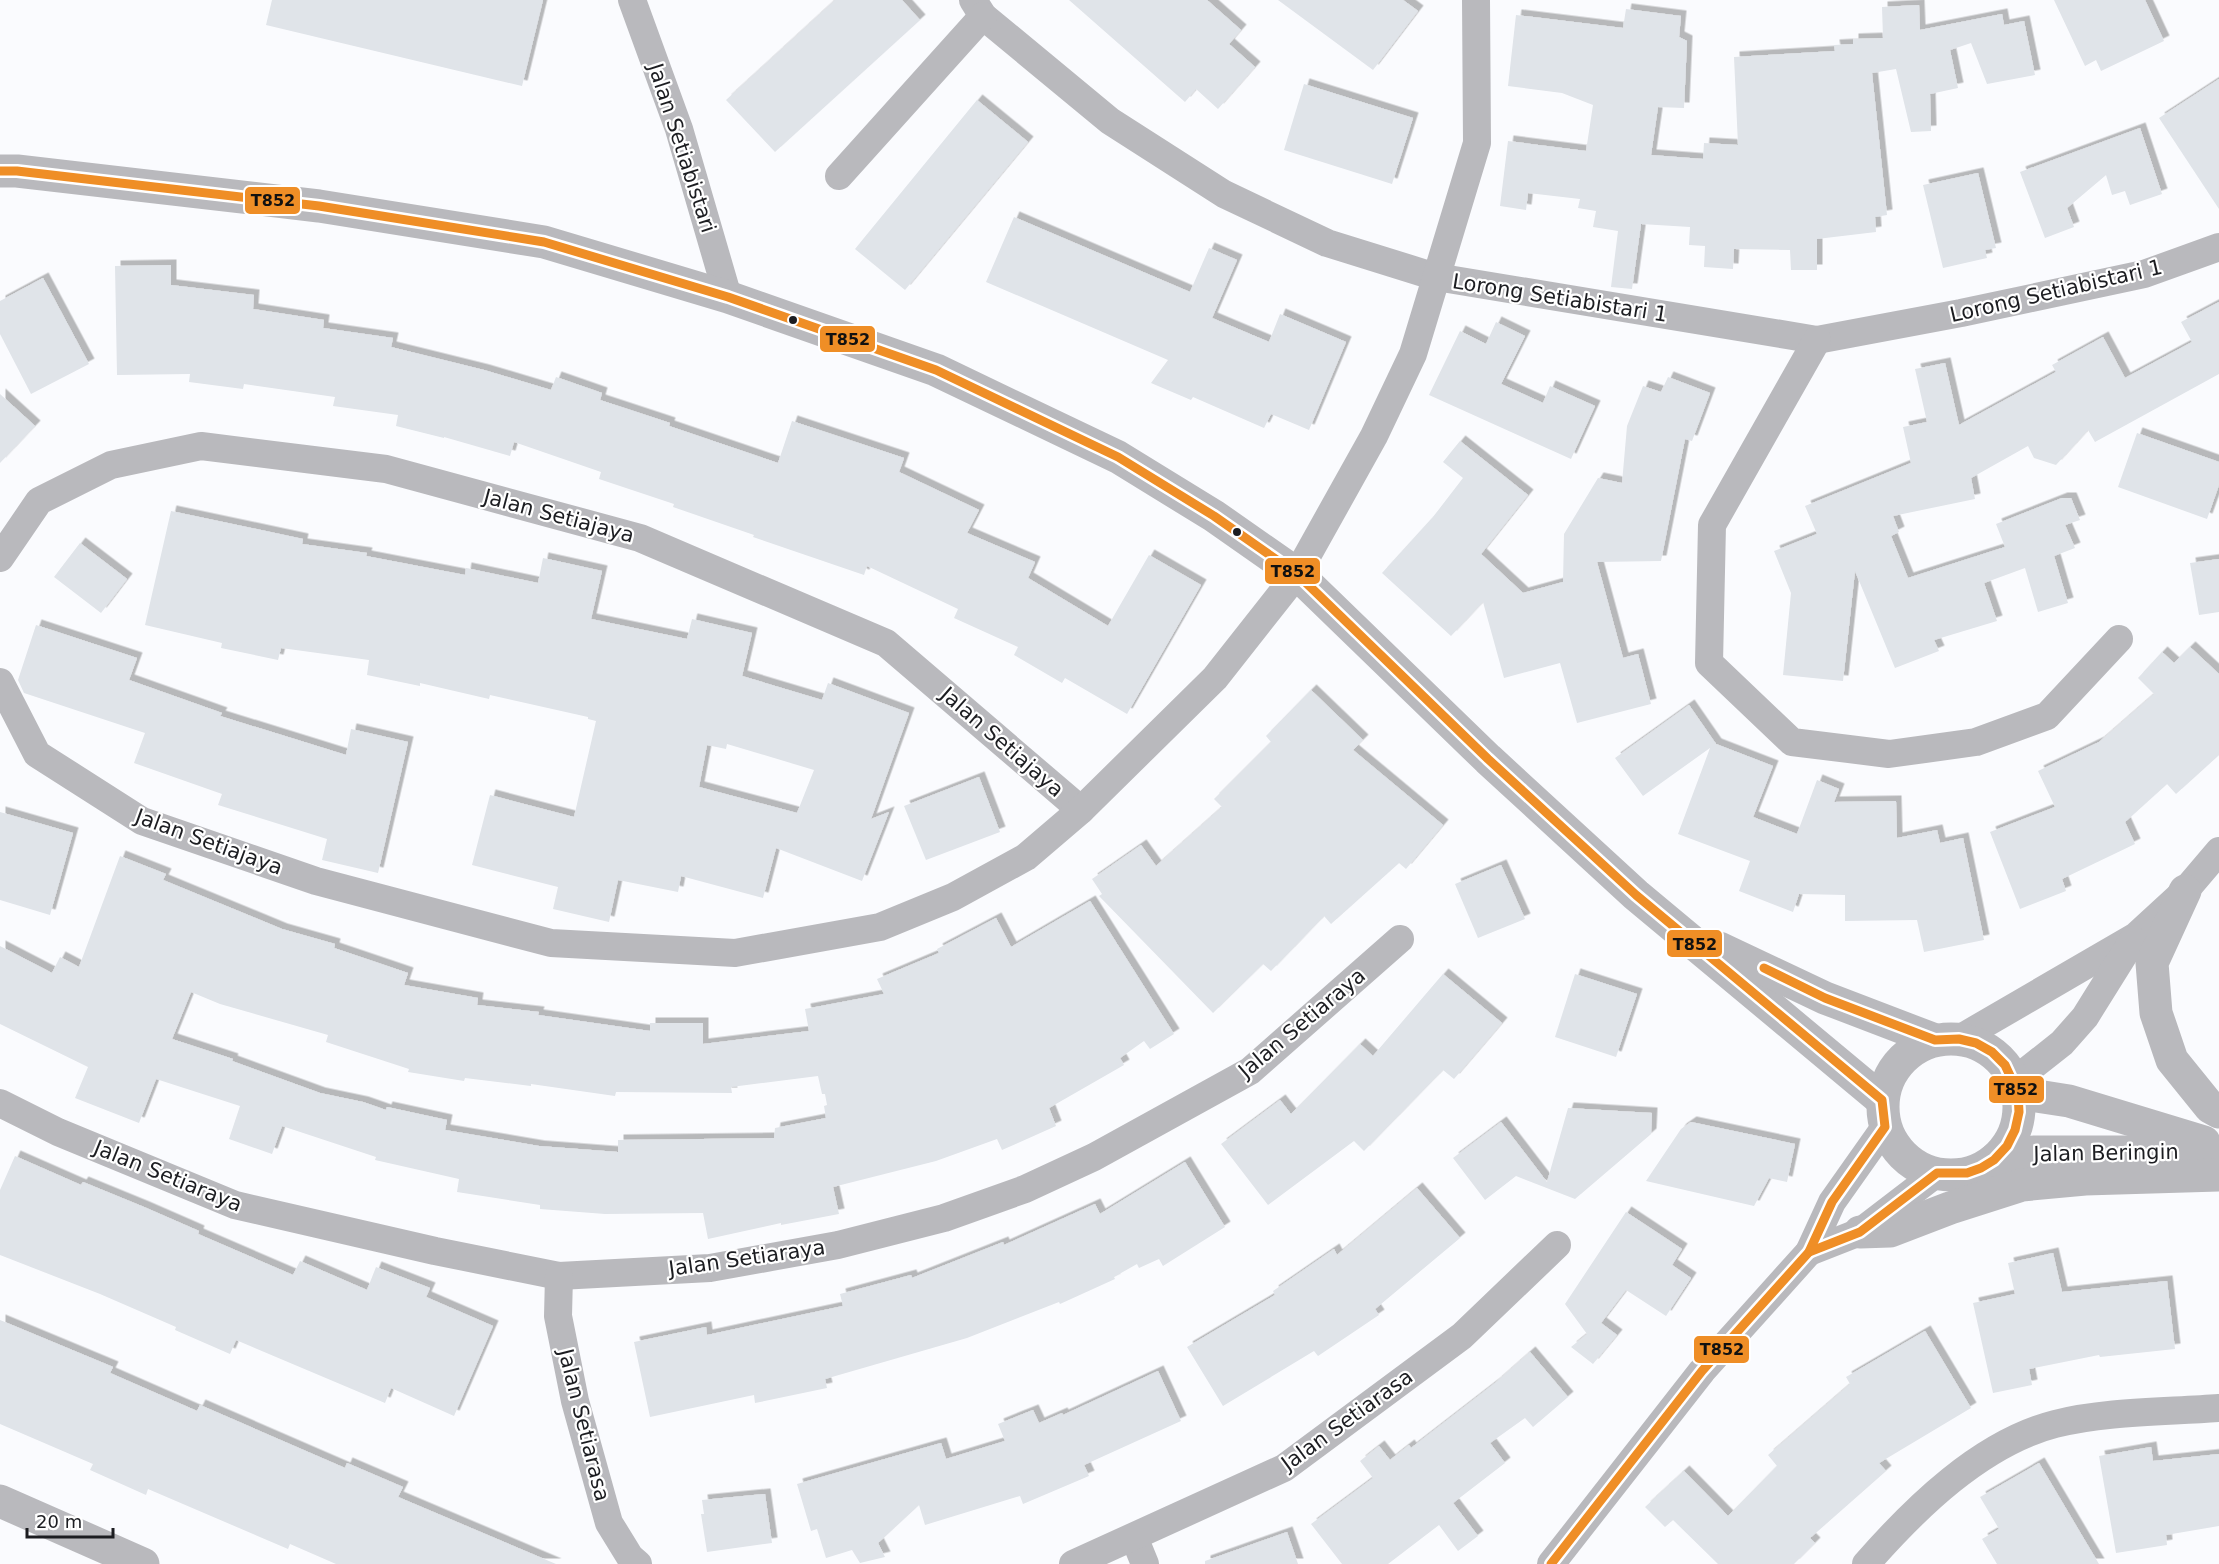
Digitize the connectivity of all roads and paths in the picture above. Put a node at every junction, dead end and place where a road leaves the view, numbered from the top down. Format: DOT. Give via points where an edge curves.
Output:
graph roads {
  1 [pos="632,0"];
  2 [pos="1476,0"];
  3 [pos="978,8"];
  4 [pos="0,171"];
  5 [pos="839,176"];
  6 [pos="2219,247"];
  7 [pos="1436,277"];
  8 [pos="728,297"];
  9 [pos="1817,340"];
  10 [pos="0,558"];
  11 [pos="1297,574"];
  12 [pos="2120,639"];
  13 [pos="0,682"];
  14 [pos="1081,810"];
  15 [pos="2219,851"];
  16 [pos="2185,891"];
  17 [pos="1679,930"];
  18 [pos="2136,936"];
  19 [pos="1400,939"];
  20 [pos="1947,1039"];
  21 [pos="2016,1087"];
  22 [pos="0,1103"];
  23 [pos="2219,1112"];
  24 [pos="1884,1114"];
  25 [pos="2219,1147"];
  26 [pos="2219,1152"];
  27 [pos="1994,1160"];
  28 [pos="1937,1173"];
  29 [pos="2219,1175"];
  30 [pos="1860,1232"];
  31 [pos="1557,1245"];
  32 [pos="1809,1251"];
  33 [pos="559,1276"];
  34 [pos="2219,1408"];
  35 [pos="0,1502"];
  36 [pos="1134,1537"];
  37 [pos="143,1564"];
  38 [pos="638,1564"];
  39 [pos="1073,1564"];
  40 [pos="1145,1564"];
  41 [pos="1551,1564"];
  42 [pos="1866,1564"];
  1 -- 8 [label="street, Jalan Setiabistari" via="679,129"];
  2 -- 7 [label="street, Jalan Setiajaya" via="1477,143"];
  3 -- 5 [label="street"];
  3 -- 7 [label="street, Lorong Setiabistari 1" via="1110,121 1224,194 1327,243"];
  4 -- 8 [label="street" via="319,206 544,242"];
  6 -- 9 [label="street, Lorong Setiabistari 1" via="2144,274"];
  7 -- 9 [label="street, Lorong Setiabistari 1"];
  7 -- 11 [label="street, Jalan Setiajaya" via="1413,354 1374,436"];
  8 -- 11 [label="street" via="936,370 1033,415 1118,457 1214,516"];
  9 -- 12 [label="street" via="1712,525 1709,663 1792,742 1889,754 1976,742 2047,716"];
  10 -- 14 [label="street, Jalan Setiajaya" via="39,501 111,465 201,446 386,469 640,538 886,643"];
  11 -- 14 [label="street, Jalan Setiajaya" via="1215,678"];
  11 -- 17 [label="street" via="1488,759"];
  13 -- 14 [label="street, Jalan Setiajaya" via="37,754 141,821 316,881 551,943 735,953 880,927 953,897 1026,856"];
  15 -- 16 [label="street"];
  16 -- 18 [label="street"];
  16 -- 23 [label="street" via="2152,963 2156,1013 2172,1060 2210,1107"];
  17 -- 20 [label="street" via="1825,998"];
  17 -- 24 [label="street"];
  18 -- 20 [label="street"];
  18 -- 21 [label="street" via="2085,1017"];
  19 -- 33 [label="street, Jalan Setiaraya" via="1250,1071 1094,1157 1025,1189 944,1218 838,1245 710,1268"];
  20 -- 21 [label="street" via="1976,1043 1992,1052 2005,1065"];
  20 -- 24 [label="street" via="1915,1048 1899,1062 1887,1080"];
  21 -- 25 [label="street, Jalan Beringin"];
  21 -- 27 [label="street" via="2019,1112 2015,1130"];
  22 -- 33 [label="street, Jalan Setiaraya" via="58,1132 235,1205"];
  24 -- 28 [label="street" via="1900,1152 1910,1162"];
  24 -- 32 [label="street" via="1832,1202"];
  26 -- 27 [label="street, Jalan Beringin" via="2034,1152"];
  27 -- 28 [label="street" via="1967,1173"];
  28 -- 30 [label="street"];
  29 -- 30 [label="street" via="2022,1185 1890,1231"];
  30 -- 32 [label="street"];
  31 -- 36 [label="street, Jalan Setiarasa" via="1462,1336 1284,1468"];
  32 -- 41 [label="street" via="1702,1371"];
  33 -- 38 [label="street, Jalan Setiarasa" via="558,1316 575,1401 609,1523"];
  34 -- 42 [label="street" via="2111,1415 2054,1424 2006,1443 1960,1471"];
  35 -- 37 [label="street"];
  36 -- 39 [label="street, Jalan Setiarasa"];
  36 -- 40 [label="street"];
}
